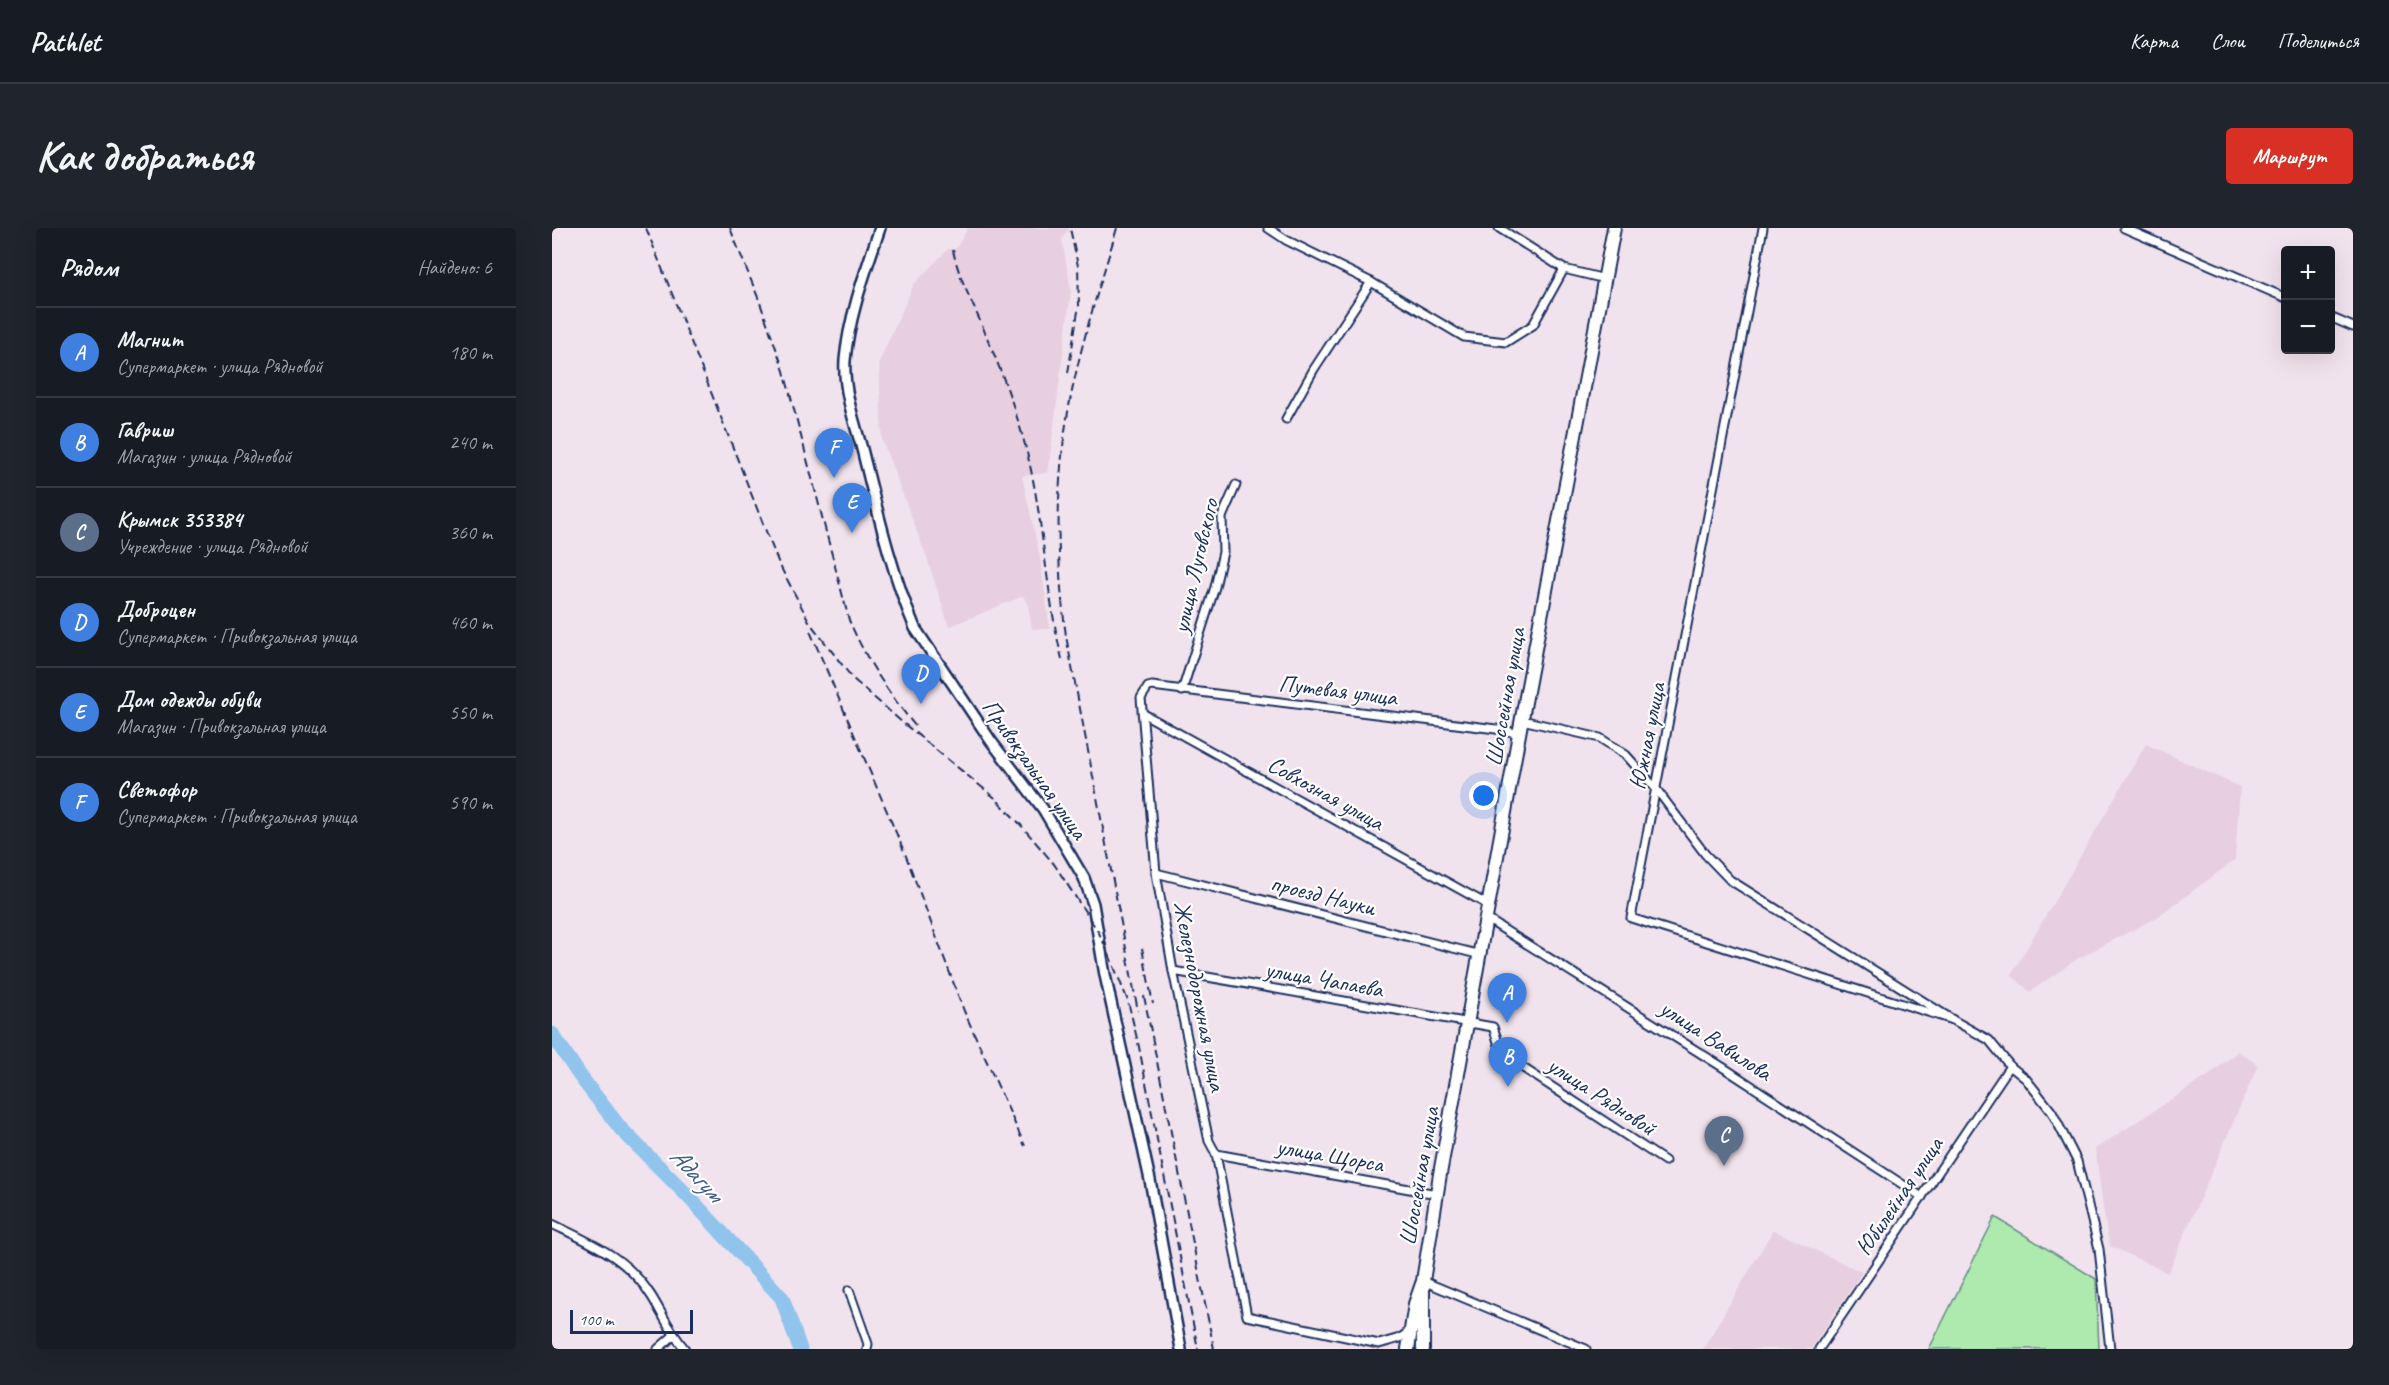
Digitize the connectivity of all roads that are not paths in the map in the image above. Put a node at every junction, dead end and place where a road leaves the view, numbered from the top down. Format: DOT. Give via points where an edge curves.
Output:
graph roads {
  1 [pos="880,228"];
  2 [pos="1268,228"];
  3 [pos="1499,228"];
  4 [pos="1614,228"];
  5 [pos="1763,228"];
  6 [pos="2124,228"];
  7 [pos="1564,269"];
  8 [pos="1605,279"];
  9 [pos="1371,282"];
  10 [pos="2281,296"];
  11 [pos="2335,319"];
  12 [pos="2353,327"];
  13 [pos="1286,419"];
  14 [pos="1236,484"];
  15 [pos="1152,686"];
  16 [pos="1182,691"];
  17 [pos="1144,714"];
  18 [pos="1522,720"];
  19 [pos="1519,734"];
  20 [pos="1657,790"];
  21 [pos="1156,873"];
  22 [pos="1490,906"];
  23 [pos="1487,919"];
  24 [pos="1481,955"];
  25 [pos="1173,971"];
  26 [pos="1953,1020"];
  27 [pos="1468,1024"];
  28 [pos="2010,1065"];
  29 [pos="1216,1154"];
  30 [pos="1665,1161"];
  31 [pos="1437,1194"];
  32 [pos="1922,1197"];
  33 [pos="552,1224"];
  34 [pos="1423,1281"];
  35 [pos="849,1290"];
  36 [pos="1410,1331"];
  37 [pos="673,1336"];
  38 [pos="1382,1347"];
  39 [pos="658,1349"];
  40 [pos="684,1349"];
  41 [pos="867,1349"];
  42 [pos="1181,1349"];
  43 [pos="1408,1349"];
  44 [pos="1423,1349"];
  45 [pos="1586,1349"];
  46 [pos="1819,1349"];
  47 [pos="2110,1349"];
  1 -- 42 [label="main road, Привокзальная улица" via="851,325 845,360 850,405 874,501 915,628 991,741 1043,808 1075,860 1093,904"];
  2 -- 9 [label="street"];
  3 -- 7 [label="street"];
  4 -- 8 [label="highway, Шоссейная улица"];
  5 -- 20 [label="street, Южная улица"];
  6 -- 10 [label="street"];
  7 -- 8 [label="street"];
  7 -- 9 [label="street" via="1533,325 1506,342 1464,337"];
  8 -- 18 [label="highway, Шоссейная улица"];
  9 -- 13 [label="street"];
  11 -- 12 [label="street"];
  14 -- 16 [label="street, улица Луговского" via="1222,517 1223,552 1215,587"];
  15 -- 16 [label="street, Путевая улица"];
  15 -- 17 [label="street, Железнодорожная улица" via="1141,699"];
  16 -- 19 [label="street, Путевая улица"];
  17 -- 21 [label="street, Железнодорожная улица"];
  17 -- 22 [label="street, Совхозная улица"];
  18 -- 19 [label="highway, Шоссейная улица"];
  18 -- 20 [label="street" via="1600,738 1626,755"];
  19 -- 22 [label="highway, Шоссейная улица"];
  20 -- 26 [label="street" via="1705,854 1730,880"];
  20 -- 26 [label="street, Южная улица" via="1631,918"];
  21 -- 24 [label="street, проезд Науки"];
  21 -- 25 [label="street, Железнодорожная улица"];
  22 -- 23 [label="highway, Шоссейная улица"];
  23 -- 24 [label="highway, Шоссейная улица"];
  23 -- 32 [label="street, улица Вавилова"];
  24 -- 27 [label="highway, Шоссейная улица"];
  25 -- 27 [label="street, улица Чапаева"];
  25 -- 29 [label="street, Железнодорожная улица" via="1209,1142"];
  26 -- 28 [label="street" via="1989,1040"];
  27 -- 30 [label="street, улица Рядновой" via="1493,1027 1503,1054"];
  27 -- 31 [label="highway, Шоссейная улица"];
  28 -- 32 [label="street, Юбилейная улица"];
  28 -- 47 [label="street" via="2052,1112 2077,1161 2099,1249"];
  29 -- 31 [label="street, улица Щорса"];
  29 -- 38 [label="street, Железнодорожная улица" via="1246,1316"];
  31 -- 34 [label="highway, Шоссейная улица"];
  32 -- 46 [label="street, Юбилейная улица"];
  33 -- 37 [label="street" via="629,1267 653,1298"];
  34 -- 36 [label="highway"];
  34 -- 44 [label="highway"];
  34 -- 45 [label="street"];
  35 -- 41 [label="street"];
  36 -- 38 [label="street"];
  36 -- 43 [label="highway"];
  37 -- 39 [label="street"];
  37 -- 40 [label="street"];
}
